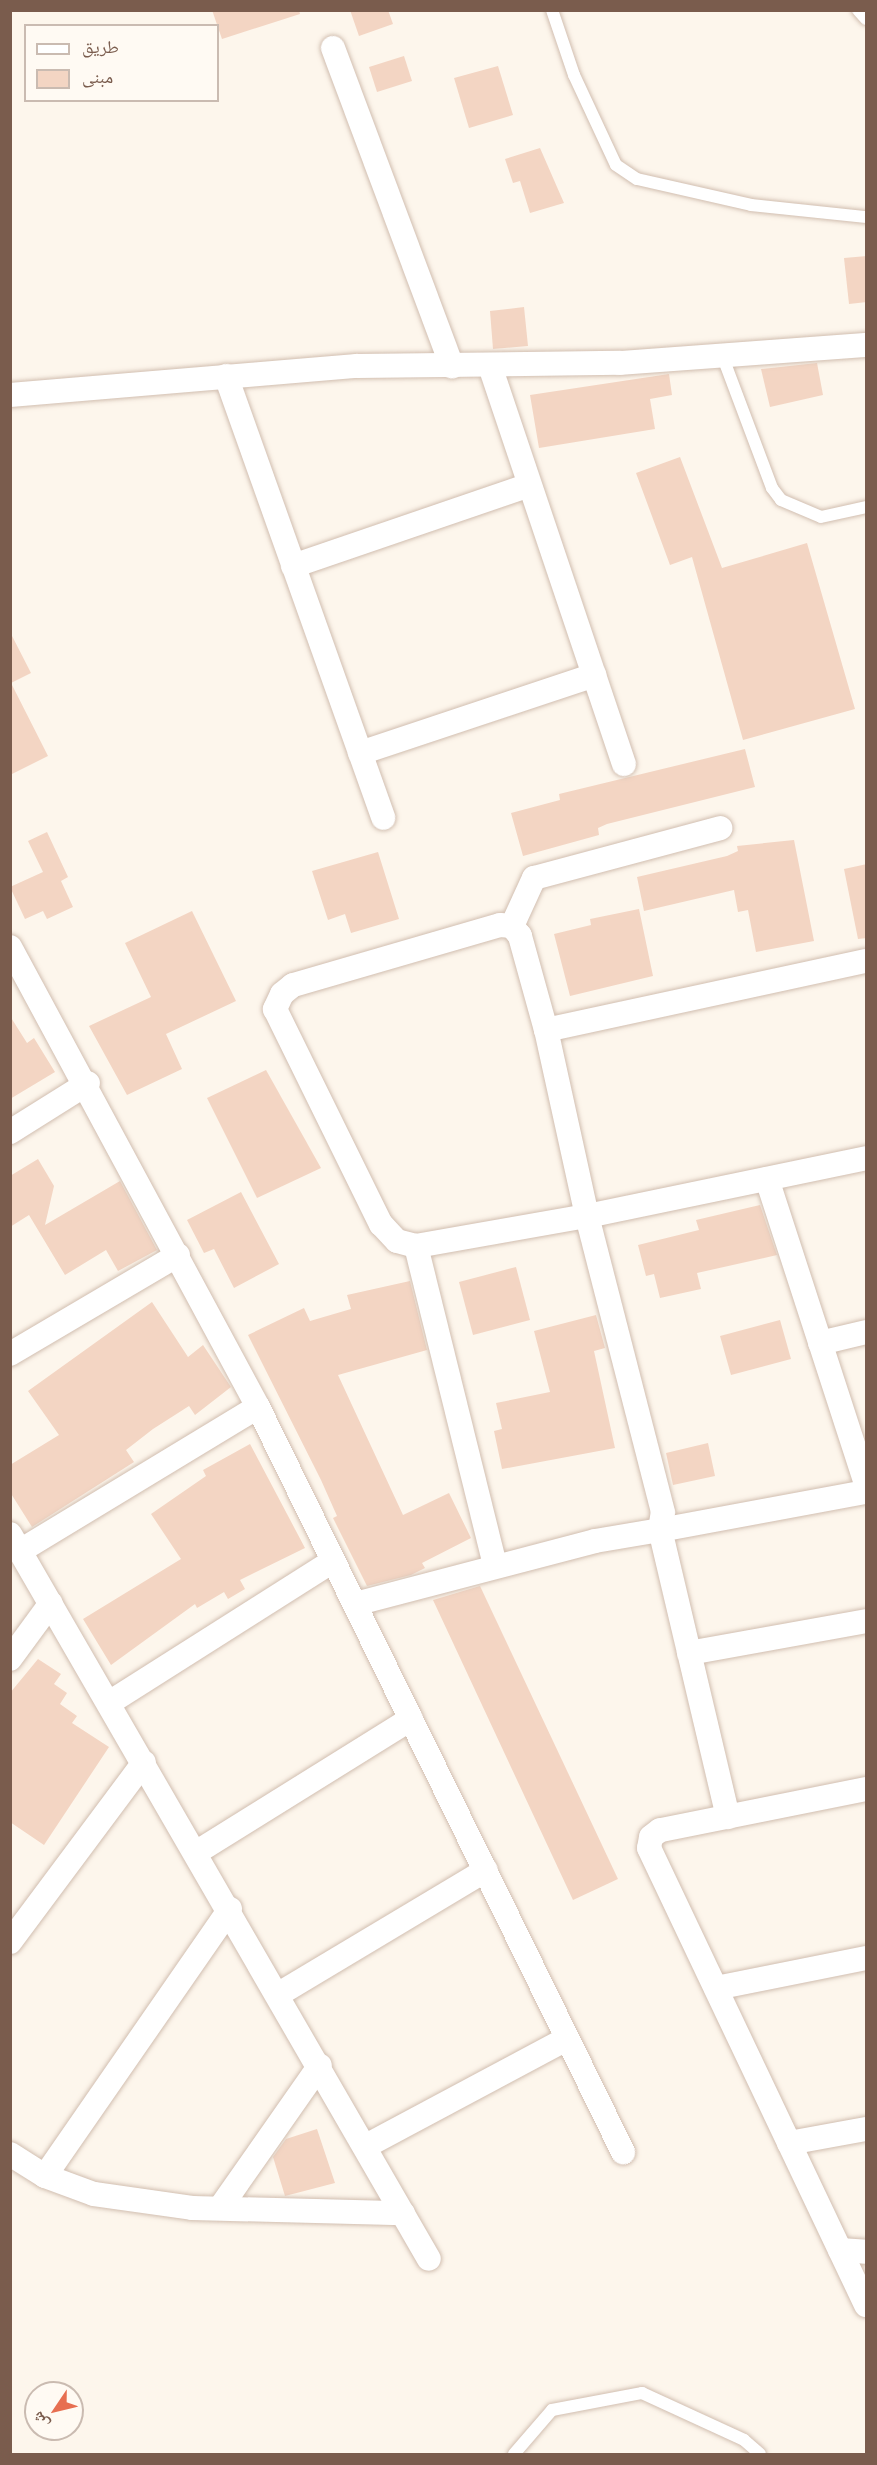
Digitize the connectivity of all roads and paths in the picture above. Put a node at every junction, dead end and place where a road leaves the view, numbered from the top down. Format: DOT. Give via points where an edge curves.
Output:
graph roads {
  1 [pos="552,10"];
  2 [pos="858,10"];
  3 [pos="867,19"];
  4 [pos="333,48"];
  5 [pos="867,217"];
  6 [pos="867,345"];
  7 [pos="722,356"];
  8 [pos="452,366"];
  9 [pos="490,366"];
  10 [pos="226,376"];
  11 [pos="10,395"];
  12 [pos="529,485"];
  13 [pos="867,507"];
  14 [pos="294,566"];
  15 [pos="594,675"];
  16 [pos="360,753"];
  17 [pos="624,764"];
  18 [pos="383,818"];
  19 [pos="720,828"];
  20 [pos="512,926"];
  21 [pos="11,948"];
  22 [pos="867,961"];
  23 [pos="546,1030"];
  24 [pos="88,1083"];
  25 [pos="10,1132"];
  26 [pos="867,1158"];
  27 [pos="767,1179"];
  28 [pos="587,1216"];
  29 [pos="416,1246"];
  30 [pos="178,1255"];
  31 [pos="867,1332"];
  32 [pos="820,1343"];
  33 [pos="10,1354"];
  34 [pos="258,1407"];
  35 [pos="867,1484"];
  36 [pos="867,1492"];
  37 [pos="660,1530"];
  38 [pos="15,1543"];
  39 [pos="333,1562"];
  40 [pos="495,1566"];
  41 [pos="51,1603"];
  42 [pos="355,1604"];
  43 [pos="867,1621"];
  44 [pos="689,1653"];
  45 [pos="10,1659"];
  46 [pos="109,1703"];
  47 [pos="411,1719"];
  48 [pos="144,1762"];
  49 [pos="867,1789"];
  50 [pos="728,1816"];
  51 [pos="197,1852"];
  52 [pos="486,1870"];
  53 [pos="230,1909"];
  54 [pos="10,1942"];
  55 [pos="867,1958"];
  56 [pos="716,1989"];
  57 [pos="279,1994"];
  58 [pos="566,2039"];
  59 [pos="320,2065"];
  60 [pos="867,2129"];
  61 [pos="789,2144"];
  62 [pos="366,2146"];
  63 [pos="623,2152"];
  64 [pos="10,2154"];
  65 [pos="45,2176"];
  66 [pos="220,2208"];
  67 [pos="403,2213"];
  68 [pos="840,2250"];
  69 [pos="867,2252"];
  70 [pos="429,2259"];
  71 [pos="867,2305"];
  72 [pos="514,2454"];
  73 [pos="760,2454"];
  1 -- 5 [label="lane" via="581,92 616,165 637,179 751,205"];
  2 -- 3 [label="lane"];
  4 -- 8 [label="street"];
  6 -- 7 [label="street"];
  7 -- 9 [label="street"];
  7 -- 13 [label="lane" via="772,488 782,500 821,517"];
  8 -- 9 [label="street"];
  8 -- 10 [label="street" via="357,366"];
  9 -- 12 [label="street"];
  10 -- 11 [label="street"];
  10 -- 14 [label="street"];
  12 -- 14 [label="street"];
  12 -- 15 [label="street"];
  14 -- 16 [label="street"];
  15 -- 16 [label="street"];
  15 -- 17 [label="street"];
  16 -- 18 [label="street"];
  19 -- 20 [label="street" via="534,878"];
  20 -- 23 [label="street" via="520,936"];
  20 -- 29 [label="street" via="500,925 293,985 275,1009 381,1224 397,1241"];
  21 -- 24 [label="street"];
  22 -- 23 [label="street"];
  23 -- 28 [label="street"];
  24 -- 25 [label="street"];
  24 -- 30 [label="street"];
  26 -- 27 [label="street"];
  27 -- 28 [label="street"];
  27 -- 32 [label="street"];
  28 -- 29 [label="street"];
  28 -- 37 [label="street" via="663,1512"];
  29 -- 40 [label="street"];
  30 -- 33 [label="street"];
  30 -- 34 [label="street"];
  31 -- 32 [label="street"];
  32 -- 35 [label="street"];
  34 -- 38 [label="street"];
  34 -- 39 [label="street"];
  36 -- 37 [label="street"];
  37 -- 40 [label="street"];
  37 -- 44 [label="street"];
  38 -- 41 [label="street"];
  39 -- 42 [label="street"];
  39 -- 46 [label="street"];
  40 -- 42 [label="street"];
  41 -- 45 [label="street"];
  41 -- 46 [label="street"];
  42 -- 47 [label="street"];
  43 -- 44 [label="street"];
  44 -- 50 [label="street"];
  46 -- 48 [label="street"];
  47 -- 51 [label="street"];
  47 -- 52 [label="street"];
  48 -- 51 [label="street"];
  48 -- 54 [label="street"];
  49 -- 50 [label="street"];
  50 -- 56 [label="street" via="660,1830 651,1837 649,1848"];
  51 -- 53 [label="street"];
  52 -- 57 [label="street"];
  52 -- 58 [label="street"];
  53 -- 57 [label="street"];
  53 -- 65 [label="street"];
  55 -- 56 [label="street"];
  56 -- 61 [label="street"];
  57 -- 59 [label="street"];
  58 -- 62 [label="street"];
  58 -- 63 [label="street"];
  59 -- 62 [label="street"];
  59 -- 66 [label="street"];
  60 -- 61 [label="street"];
  61 -- 68 [label="street"];
  62 -- 67 [label="street"];
  64 -- 65 [label="street"];
  65 -- 66 [label="street" via="94,2194"];
  66 -- 67 [label="street"];
  67 -- 70 [label="street"];
  68 -- 69 [label="street"];
  68 -- 71 [label="street"];
  72 -- 73 [label="lane" via="552,2410 642,2393 744,2440"];
}
